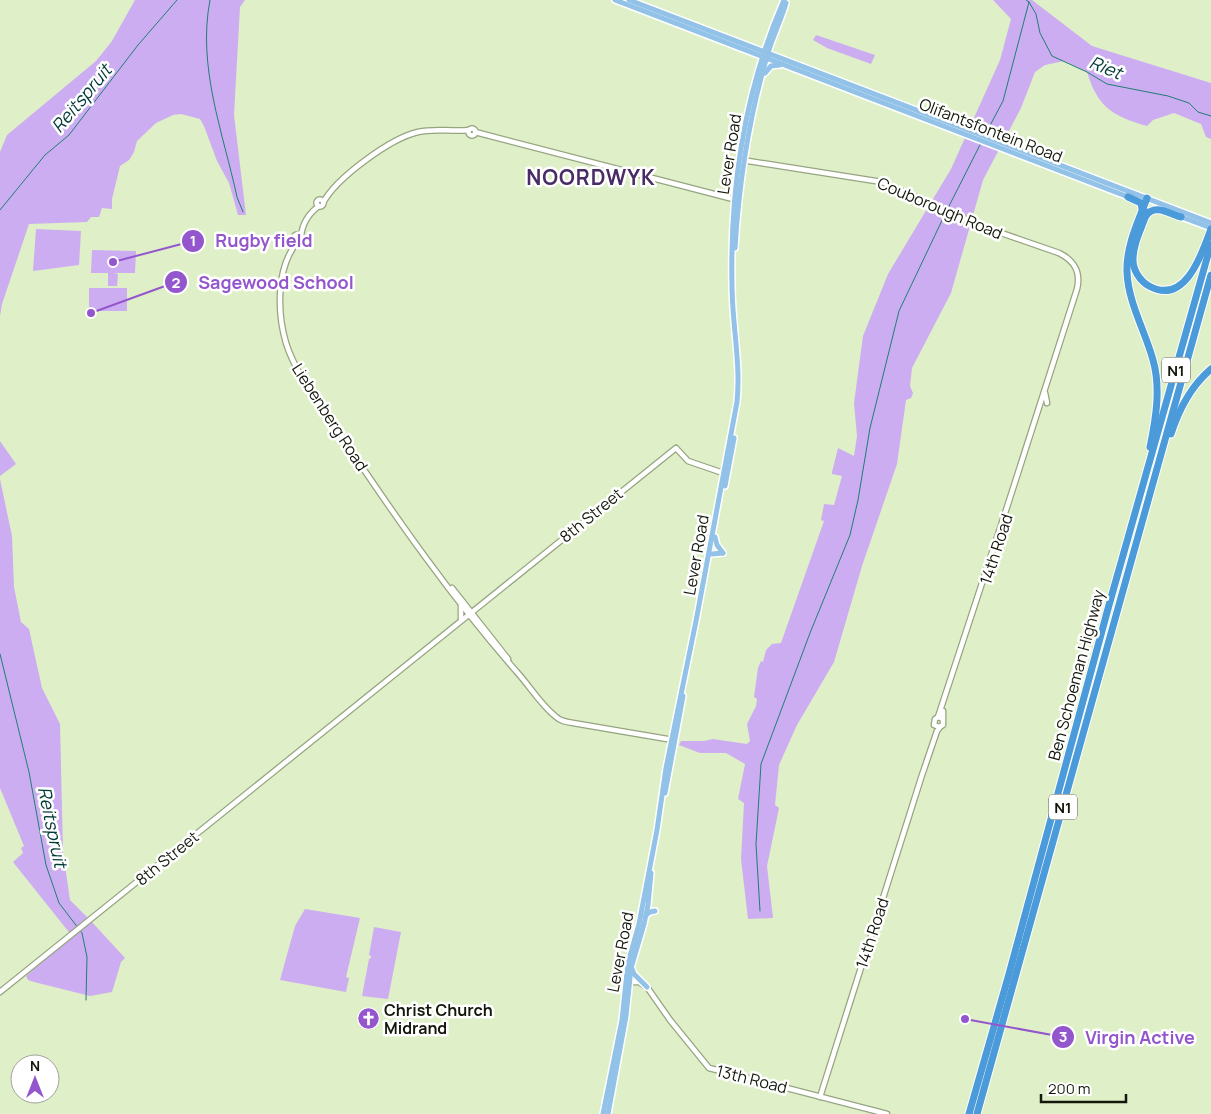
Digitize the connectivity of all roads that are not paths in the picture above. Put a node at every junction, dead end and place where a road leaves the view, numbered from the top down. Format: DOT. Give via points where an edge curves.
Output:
graph roads {
  1 [pos="615,0"];
  2 [pos="629,0"];
  3 [pos="786,0"];
  4 [pos="765,54"];
  5 [pos="791,67"];
  6 [pos="762,80"];
  7 [pos="743,161"];
  8 [pos="1128,196"];
  9 [pos="736,200"];
  10 [pos="1148,201"];
  11 [pos="1181,217"];
  12 [pos="1141,220"];
  13 [pos="1203,222"];
  14 [pos="1211,223"];
  15 [pos="1211,229"];
  16 [pos="1211,244"];
  17 [pos="1074,265"];
  18 [pos="1211,275"];
  19 [pos="1211,369"];
  20 [pos="1048,379"];
  21 [pos="1045,393"];
  22 [pos="1048,403"];
  23 [pos="725,472"];
  24 [pos="1141,496"];
  25 [pos="1148,499"];
  26 [pos="715,536"];
  27 [pos="417,544"];
  28 [pos="712,554"];
  29 [pos="460,605"];
  30 [pos="469,613"];
  31 [pos="461,620"];
  32 [pos="474,622"];
  33 [pos="532,689"];
  34 [pos="940,718"];
  35 [pos="937,726"];
  36 [pos="673,742"];
  37 [pos="649,896"];
  38 [pos="646,915"];
  39 [pos="631,968"];
  40 [pos="628,982"];
  41 [pos="646,987"];
  42 [pos="0,992"];
  43 [pos="820,1097"];
  44 [pos="603,1114"];
  45 [pos="608,1114"];
  46 [pos="887,1114"];
  47 [pos="967,1114"];
  48 [pos="977,1114"];
  1 -- 4 [label="main road"];
  2 -- 4 [label="main road"];
  3 -- 4 [label="main road, Lever Road"];
  4 -- 5 [label="main road, Olifantsfontein Road"];
  4 -- 6 [label="main road, Lever Road"];
  4 -- 7 [label="main road, Lever Road" via="749,106"];
  4 -- 10 [label="main road, Olifantsfontein Road"];
  5 -- 6 [label="main road" via="771,66"];
  5 -- 8 [label="main road, Olifantsfontein Road"];
  6 -- 7 [label="main road, Lever Road"];
  7 -- 9 [label="main road, Lever Road"];
  7 -- 17 [label="street, Couborough Road" via="878,181 1016,240 1059,253"];
  8 -- 10 [label="main road, Olifantsfontein Road"];
  8 -- 12 [label="highway" via="1141,204"];
  9 -- 23 [label="main road, Lever Road" via="732,218 732,287 739,373"];
  9 -- 27 [label="street, Liebenberg Road" via="482,134 422,131 405,136 370,158 319,203 297,238 284,274 280,305 286,343 306,385"];
  10 -- 11 [label="main road, Olifantsfontein Road"];
  10 -- 12 [label="highway"];
  10 -- 13 [label="main road, Olifantsfontein Road"];
  11 -- 12 [label="highway" via="1155,210"];
  11 -- 13 [label="main road, Olifantsfontein Road"];
  12 -- 15 [label="highway" via="1133,262 1140,279 1157,289 1173,288 1188,278 1201,257"];
  12 -- 24 [label="highway" via="1129,250 1127,272 1133,302 1153,360 1158,392"];
  13 -- 14 [label="main road, Olifantsfontein Road"];
  13 -- 15 [label="main road, Olifantsfontein Road"];
  16 -- 24 [label="highway, Ben Schoeman Highway / N1"];
  17 -- 20 [label="street, 14th Road" via="1078,281"];
  18 -- 25 [label="highway, Ben Schoeman Highway / N1"];
  19 -- 25 [label="highway" via="1197,382 1176,418"];
  20 -- 21 [label="street, 14th Road"];
  20 -- 34 [label="street, 14th Road"];
  21 -- 22 [label="street"];
  21 -- 34 [label="street, 14th Road"];
  23 -- 26 [label="main road, Lever Road"];
  23 -- 30 [label="street, 8th Street" via="686,460 676,448"];
  23 -- 36 [label="main road, Lever Road"];
  24 -- 47 [label="highway, Ben Schoeman Highway / N1"];
  25 -- 48 [label="highway, Ben Schoeman Highway / N1"];
  26 -- 28 [label="main road, Lever Road"];
  26 -- 28 [label="main road" via="723,553"];
  27 -- 29 [label="street, Liebenberg Road"];
  27 -- 30 [label="street, Liebenberg Road"];
  28 -- 36 [label="main road, Lever Road"];
  29 -- 30 [label="street, Liebenberg Road"];
  29 -- 31 [label="street"];
  30 -- 31 [label="street, 8th Street"];
  30 -- 32 [label="street, Liebenberg Road"];
  30 -- 33 [label="street, Liebenberg Road"];
  31 -- 32 [label="street"];
  31 -- 42 [label="street, 8th Street"];
  32 -- 33 [label="street, Liebenberg Road"];
  33 -- 36 [label="street, Liebenberg Road" via="561,720"];
  34 -- 35 [label="street" via="934,720"];
  34 -- 35 [label="street" via="944,724"];
  35 -- 43 [label="street, 14th Road"];
  36 -- 37 [label="main road, Lever Road"];
  36 -- 40 [label="main road, Lever Road" via="639,924 628,963"];
  37 -- 38 [label="main road, Lever Road"];
  37 -- 38 [label="main road" via="655,909"];
  38 -- 39 [label="main road, Lever Road"];
  39 -- 40 [label="main road, Lever Road"];
  39 -- 41 [label="main road"];
  40 -- 41 [label="street" via="639,982"];
  40 -- 44 [label="main road, Lever Road"];
  40 -- 45 [label="main road, Lever Road" via="626,1016"];
  41 -- 43 [label="street, 13th Road" via="708,1068"];
  43 -- 46 [label="street, 13th Road"];
}
